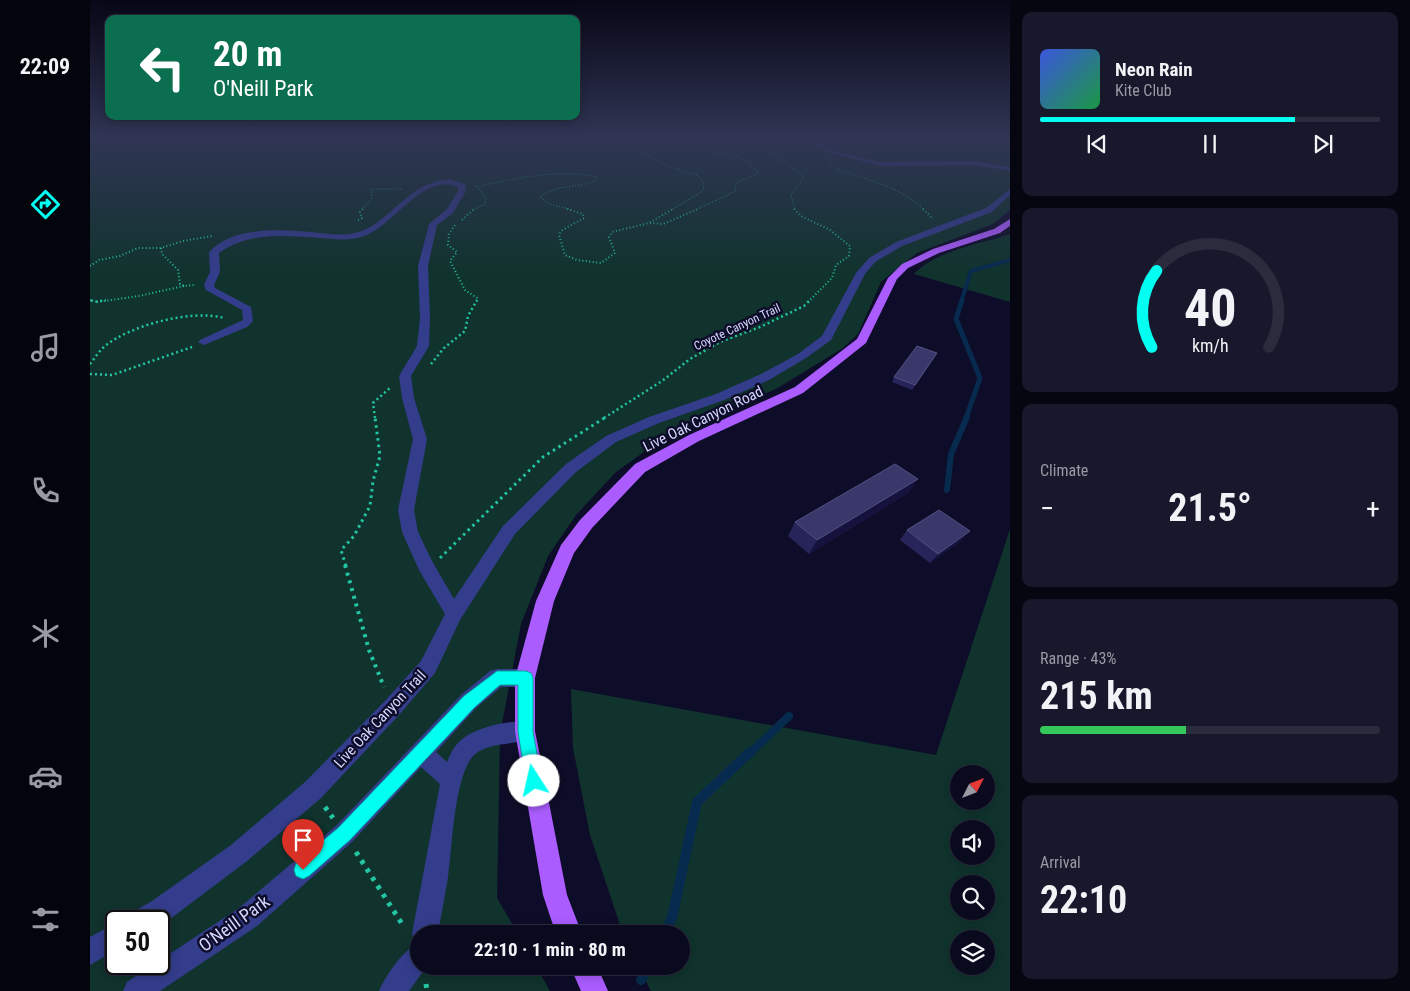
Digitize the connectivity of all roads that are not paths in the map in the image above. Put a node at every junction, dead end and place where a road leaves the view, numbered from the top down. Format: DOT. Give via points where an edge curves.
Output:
graph roads {
  1 [pos="436,183"];
  2 [pos="456,183"];
  3 [pos="1010,191"];
  4 [pos="1010,222"];
  5 [pos="204,342"];
  6 [pos="454,614"];
  7 [pos="526,678"];
  8 [pos="526,732"];
  9 [pos="421,753"];
  10 [pos="452,781"];
  11 [pos="161,910"];
  12 [pos="422,925"];
  13 [pos="566,925"];
  14 [pos="105,943"];
  15 [pos="90,952"];
  16 [pos="410,956"];
  17 [pos="587,975"];
  18 [pos="136,991"];
  19 [pos="392,991"];
  20 [pos="594,991"];
  1 -- 5 [label="street" via="427,185 378,226 362,234 348,237 277,234 232,240 220,246 214,252 216,272 209,285 218,295 247,309 248,321"];
  2 -- 6 [label="street" via="462,186 462,191 450,211 433,224 423,266 426,318 423,346 405,376 420,439 406,510 410,532"];
  3 -- 6 [label="street, Live Oak Canyon Trail" via="989,210 899,244 872,260 860,273 827,338 802,356 720,397 611,439 570,468 509,530"];
  4 -- 7 [label="main road, Live Oak Canyon Road" via="997,231 936,251 905,266 894,278 862,341 799,390 694,438 640,468 586,524 567,550 546,602"];
  6 -- 11 [label="street, Live Oak Canyon Trail" via="428,667 313,790 239,853"];
  7 -- 8 [label="main road, Live Oak Canyon Road"];
  7 -- 9 [label="street, O'Neill Park" via="497,678 469,702"];
  8 -- 10 [label="street" via="485,737 466,749"];
  8 -- 13 [label="main road, Live Oak Canyon Road" via="555,895"];
  9 -- 10 [label="street"];
  9 -- 18 [label="street, O'Neill Park" via="344,834 248,917"];
  10 -- 12 [label="street" via="437,871"];
  14 -- 15 [label="street"];
  16 -- 19 [label="street"];
  17 -- 20 [label="main road"];
}
